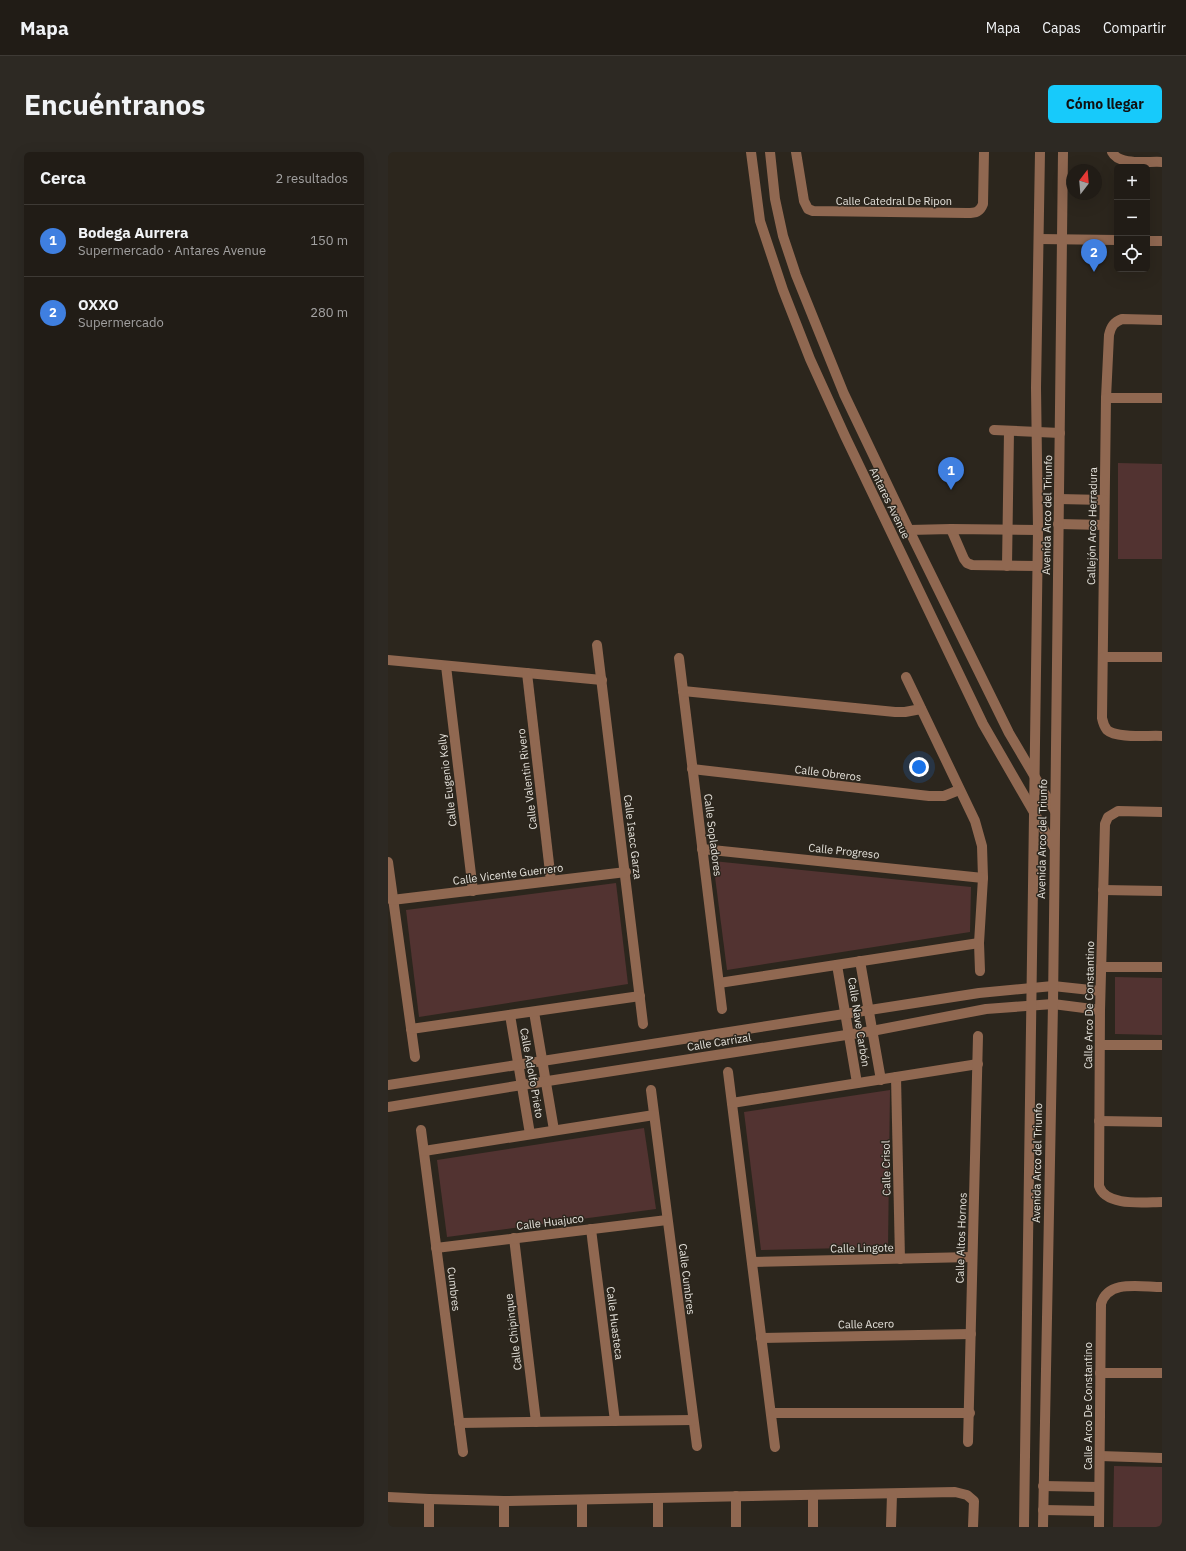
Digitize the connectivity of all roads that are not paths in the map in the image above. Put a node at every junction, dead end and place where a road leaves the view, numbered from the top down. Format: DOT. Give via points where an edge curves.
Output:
graph roads {
  1 [pos="751,152"];
  2 [pos="770,152"];
  3 [pos="796,152"];
  4 [pos="984,152"];
  5 [pos="1040,152"];
  6 [pos="1063,152"];
  7 [pos="1113,154"];
  8 [pos="1162,162"];
  9 [pos="1039,239"];
  10 [pos="1063,240"];
  11 [pos="1114,240"];
  12 [pos="1150,241"];
  13 [pos="1162,241"];
  14 [pos="1162,320"];
  15 [pos="1106,398"];
  16 [pos="1162,398"];
  17 [pos="994,430"];
  18 [pos="1009,431"];
  19 [pos="1037,432"];
  20 [pos="1060,432"];
  21 [pos="1059,499"];
  22 [pos="1104,500"];
  23 [pos="1058,524"];
  24 [pos="1104,525"];
  25 [pos="951,529"];
  26 [pos="1007,529"];
  27 [pos="909,530"];
  28 [pos="1038,530"];
  29 [pos="1007,566"];
  30 [pos="1037,566"];
  31 [pos="597,645"];
  32 [pos="1103,657"];
  33 [pos="1162,657"];
  34 [pos="679,658"];
  35 [pos="388,660"];
  36 [pos="446,666"];
  37 [pos="527,673"];
  38 [pos="906,677"];
  39 [pos="602,680"];
  40 [pos="683,691"];
  41 [pos="921,709"];
  42 [pos="1162,736"];
  43 [pos="692,769"];
  44 [pos="1035,779"];
  45 [pos="959,790"];
  46 [pos="1055,811"];
  47 [pos="1162,812"];
  48 [pos="1034,814"];
  49 [pos="1054,847"];
  50 [pos="702,849"];
  51 [pos="388,862"];
  52 [pos="626,872"];
  53 [pos="983,878"];
  54 [pos="551,881"];
  55 [pos="1103,890"];
  56 [pos="472,891"];
  57 [pos="1162,891"];
  58 [pos="392,900"];
  59 [pos="979,943"];
  60 [pos="860,961"];
  61 [pos="837,965"];
  62 [pos="1162,967"];
  63 [pos="1101,968"];
  64 [pos="980,971"];
  65 [pos="719,983"];
  66 [pos="1053,986"];
  67 [pos="1030,988"];
  68 [pos="1100,991"];
  69 [pos="640,996"];
  70 [pos="1030,1004"];
  71 [pos="1053,1004"];
  72 [pos="722,1009"];
  73 [pos="869,1010"];
  74 [pos="1100,1010"];
  75 [pos="534,1012"];
  76 [pos="846,1014"];
  77 [pos="510,1015"];
  78 [pos="643,1024"];
  79 [pos="411,1029"];
  80 [pos="872,1031"];
  81 [pos="849,1034"];
  82 [pos="978,1036"];
  83 [pos="1100,1045"];
  84 [pos="1162,1045"];
  85 [pos="415,1057"];
  86 [pos="542,1061"];
  87 [pos="978,1064"];
  88 [pos="518,1065"];
  89 [pos="728,1072"];
  90 [pos="896,1077"];
  91 [pos="881,1080"];
  92 [pos="545,1081"];
  93 [pos="857,1083"];
  94 [pos="522,1084"];
  95 [pos="388,1085"];
  96 [pos="651,1090"];
  97 [pos="732,1103"];
  98 [pos="388,1107"];
  99 [pos="654,1115"];
  100 [pos="1099,1121"];
  101 [pos="1162,1122"];
  102 [pos="421,1130"];
  103 [pos="554,1130"];
  104 [pos="530,1134"];
  105 [pos="424,1151"];
  106 [pos="1162,1202"];
  107 [pos="667,1220"];
  108 [pos="591,1229"];
  109 [pos="514,1238"];
  110 [pos="436,1248"];
  111 [pos="972,1257"];
  112 [pos="900,1259"];
  113 [pos="752,1262"];
  114 [pos="1162,1287"];
  115 [pos="971,1334"];
  116 [pos="761,1338"];
  117 [pos="1100,1372"];
  118 [pos="1162,1373"];
  119 [pos="771,1413"];
  120 [pos="970,1413"];
  121 [pos="693,1420"];
  122 [pos="615,1421"];
  123 [pos="536,1422"];
  124 [pos="459,1424"];
  125 [pos="968,1442"];
  126 [pos="697,1446"];
  127 [pos="775,1447"];
  128 [pos="462,1452"];
  129 [pos="1100,1456"];
  130 [pos="1162,1458"];
  131 [pos="1043,1486"];
  132 [pos="1100,1487"];
  133 [pos="892,1494"];
  134 [pos="813,1495"];
  135 [pos="736,1496"];
  136 [pos="388,1497"];
  137 [pos="658,1498"];
  138 [pos="429,1499"];
  139 [pos="582,1500"];
  140 [pos="504,1501"];
  141 [pos="1043,1510"];
  142 [pos="1099,1511"];
  143 [pos="429,1527"];
  144 [pos="504,1527"];
  145 [pos="582,1527"];
  146 [pos="658,1527"];
  147 [pos="736,1527"];
  148 [pos="813,1527"];
  149 [pos="891,1527"];
  150 [pos="973,1527"];
  151 [pos="1024,1527"];
  152 [pos="1043,1527"];
  153 [pos="1099,1527"];
  1 -- 48 [label="street, Antares Avenue" via="760,221 810,360 983,724"];
  2 -- 27 [label="street, Antares Avenue" via="775,199 783,236 796,275 844,394"];
  3 -- 4 [label="street, Calle Catedral De Ripon" via="804,202 808,209 819,212 975,213 980,211 983,204"];
  5 -- 9 [label="street, Avenida Arco del Triunfo"];
  6 -- 10 [label="street, Avenida Arco del Triunfo"];
  7 -- 8 [label="street" via="1121,160"];
  9 -- 10 [label="street"];
  9 -- 19 [label="street, Avenida Arco del Triunfo"];
  10 -- 11 [label="street"];
  10 -- 20 [label="street, Avenida Arco del Triunfo"];
  12 -- 13 [label="street"];
  14 -- 15 [label="street, Callejón Arco Herradura" via="1122,319 1112,325 1109,335"];
  15 -- 16 [label="street"];
  15 -- 22 [label="street, Callejón Arco Herradura"];
  17 -- 18 [label="street"];
  18 -- 19 [label="street"];
  18 -- 26 [label="street"];
  19 -- 20 [label="street"];
  19 -- 28 [label="street, Avenida Arco del Triunfo"];
  20 -- 21 [label="street, Avenida Arco del Triunfo"];
  21 -- 22 [label="street"];
  21 -- 23 [label="street, Avenida Arco del Triunfo"];
  22 -- 24 [label="street, Callejón Arco Herradura"];
  23 -- 24 [label="street"];
  23 -- 46 [label="street, Avenida Arco del Triunfo"];
  24 -- 32 [label="street, Callejón Arco Herradura"];
  25 -- 26 [label="street"];
  25 -- 27 [label="street"];
  25 -- 29 [label="street" via="967,563"];
  26 -- 28 [label="street"];
  26 -- 29 [label="street"];
  27 -- 44 [label="street, Antares Avenue" via="1009,733"];
  28 -- 30 [label="street, Avenida Arco del Triunfo"];
  29 -- 30 [label="street"];
  30 -- 44 [label="street, Avenida Arco del Triunfo"];
  31 -- 39 [label="street, Calle Isacc Garza"];
  32 -- 33 [label="street"];
  32 -- 42 [label="street, Callejón Arco Herradura" via="1102,718 1108,731 1126,735"];
  34 -- 40 [label="street, Calle Sopladores"];
  35 -- 36 [label="street"];
  36 -- 37 [label="street"];
  36 -- 56 [label="street, Calle Eugenio Kelly"];
  37 -- 39 [label="street"];
  37 -- 54 [label="street, Calle Valentin Rivero"];
  38 -- 41 [label="street"];
  39 -- 52 [label="street, Calle Isacc Garza"];
  40 -- 41 [label="street" via="895,712"];
  40 -- 43 [label="street, Calle Sopladores"];
  41 -- 45 [label="street"];
  43 -- 45 [label="street, Calle Obreros" via="929,796 944,796"];
  43 -- 50 [label="street, Calle Sopladores"];
  44 -- 46 [label="street, Antares Avenue"];
  44 -- 48 [label="street, Avenida Arco del Triunfo"];
  45 -- 53 [label="street" via="979,833"];
  46 -- 49 [label="street, Avenida Arco del Triunfo"];
  47 -- 55 [label="street, Calle Arco De Constantino" via="1118,812 1108,817 1104,824"];
  48 -- 49 [label="street, Antares Avenue"];
  48 -- 67 [label="street, Avenida Arco del Triunfo"];
  49 -- 66 [label="street, Avenida Arco del Triunfo"];
  50 -- 53 [label="street, Calle Progreso"];
  50 -- 65 [label="street, Calle Sopladores"];
  51 -- 58 [label="street"];
  52 -- 54 [label="street, Calle Vicente Guerrero"];
  52 -- 69 [label="street, Calle Isacc Garza"];
  53 -- 59 [label="street"];
  54 -- 56 [label="street, Calle Vicente Guerrero"];
  55 -- 57 [label="street"];
  55 -- 63 [label="street, Calle Arco De Constantino"];
  56 -- 58 [label="street, Calle Vicente Guerrero"];
  58 -- 79 [label="street"];
  59 -- 60 [label="street"];
  59 -- 64 [label="street"];
  60 -- 61 [label="street"];
  60 -- 73 [label="street, Calle Nave Carbón"];
  61 -- 65 [label="street"];
  61 -- 76 [label="street, Calle Nave Carbón"];
  62 -- 63 [label="street"];
  63 -- 68 [label="street, Calle Arco De Constantino"];
  65 -- 72 [label="street, Calle Sopladores"];
  66 -- 67 [label="street, Calle Carrizal"];
  66 -- 68 [label="street, Calle Carrizal"];
  66 -- 71 [label="street, Avenida Arco del Triunfo"];
  67 -- 70 [label="street, Avenida Arco del Triunfo"];
  67 -- 73 [label="street, Calle Carrizal"];
  68 -- 74 [label="street, Calle Arco De Constantino"];
  69 -- 75 [label="street"];
  69 -- 78 [label="street, Calle Isacc Garza"];
  70 -- 71 [label="street, Calle Carrizal"];
  70 -- 80 [label="street, Calle Carrizal" via="986,1009"];
  70 -- 151 [label="street, Avenida Arco del Triunfo"];
  71 -- 74 [label="street, Calle Carrizal"];
  71 -- 131 [label="street, Avenida Arco del Triunfo"];
  73 -- 76 [label="street, Calle Carrizal"];
  73 -- 80 [label="street, Calle Nave Carbón"];
  74 -- 83 [label="street, Calle Arco De Constantino"];
  75 -- 77 [label="street"];
  75 -- 86 [label="street, Calle Adolfo Prieto"];
  76 -- 81 [label="street, Calle Nave Carbón"];
  76 -- 86 [label="street, Calle Carrizal"];
  77 -- 79 [label="street"];
  77 -- 88 [label="street, Calle Adolfo Prieto"];
  79 -- 85 [label="street"];
  80 -- 81 [label="street, Calle Carrizal"];
  80 -- 91 [label="street, Calle Nave Carbón"];
  81 -- 92 [label="street, Calle Carrizal"];
  81 -- 93 [label="street, Calle Nave Carbón"];
  82 -- 87 [label="street, Calle Altos Hornos"];
  83 -- 84 [label="street"];
  83 -- 100 [label="street, Calle Arco De Constantino"];
  86 -- 88 [label="street, Calle Carrizal"];
  86 -- 92 [label="street, Calle Adolfo Prieto"];
  87 -- 90 [label="street"];
  87 -- 111 [label="street, Calle Altos Hornos"];
  88 -- 94 [label="street, Calle Adolfo Prieto"];
  88 -- 95 [label="street, Calle Carrizal"];
  89 -- 97 [label="street"];
  90 -- 91 [label="street"];
  90 -- 112 [label="street, Calle Crisol"];
  91 -- 93 [label="street"];
  92 -- 94 [label="street, Calle Carrizal"];
  92 -- 103 [label="street, Calle Adolfo Prieto"];
  93 -- 97 [label="street"];
  94 -- 98 [label="street, Calle Carrizal"];
  94 -- 104 [label="street, Calle Adolfo Prieto"];
  96 -- 99 [label="street, Calle Cumbres"];
  97 -- 113 [label="street"];
  99 -- 103 [label="street"];
  99 -- 107 [label="street, Calle Cumbres"];
  100 -- 101 [label="street"];
  100 -- 106 [label="street, Calle Arco De Constantino" via="1098,1186 1102,1194 1118,1201"];
  102 -- 105 [label="street, Cumbres"];
  103 -- 104 [label="street"];
  104 -- 105 [label="street"];
  105 -- 110 [label="street, Cumbres"];
  107 -- 108 [label="street, Calle Huajuco"];
  107 -- 121 [label="street, Calle Cumbres"];
  108 -- 109 [label="street, Calle Huajuco"];
  108 -- 122 [label="street, Calle Huasteca"];
  109 -- 110 [label="street, Calle Huajuco"];
  109 -- 123 [label="street, Calle Chipinque"];
  110 -- 124 [label="street, Cumbres"];
  111 -- 112 [label="street, Calle Lingote"];
  111 -- 115 [label="street, Calle Altos Hornos"];
  112 -- 113 [label="street, Calle Lingote"];
  113 -- 116 [label="street"];
  114 -- 117 [label="street, Calle Arco De Constantino" via="1119,1286 1103,1297"];
  115 -- 116 [label="street, Calle Acero"];
  115 -- 120 [label="street, Calle Altos Hornos"];
  116 -- 119 [label="street"];
  117 -- 118 [label="street"];
  117 -- 129 [label="street, Calle Arco De Constantino"];
  119 -- 120 [label="street"];
  119 -- 127 [label="street"];
  120 -- 125 [label="street, Calle Altos Hornos"];
  121 -- 122 [label="street"];
  121 -- 126 [label="street, Calle Cumbres"];
  122 -- 123 [label="street"];
  123 -- 124 [label="street"];
  124 -- 128 [label="street, Cumbres"];
  129 -- 130 [label="street"];
  129 -- 132 [label="street, Calle Arco De Constantino"];
  131 -- 132 [label="street"];
  131 -- 141 [label="street, Avenida Arco del Triunfo"];
  132 -- 142 [label="street, Calle Arco De Constantino"];
  133 -- 134 [label="street"];
  133 -- 149 [label="street"];
  133 -- 150 [label="street" via="955,1492 967,1495 974,1500"];
  134 -- 135 [label="street"];
  134 -- 148 [label="street"];
  135 -- 137 [label="street"];
  135 -- 147 [label="street"];
  136 -- 138 [label="street"];
  137 -- 139 [label="street"];
  137 -- 146 [label="street"];
  138 -- 140 [label="street"];
  138 -- 143 [label="street"];
  139 -- 140 [label="street"];
  139 -- 145 [label="street"];
  140 -- 144 [label="street"];
  141 -- 142 [label="street"];
  141 -- 152 [label="street, Avenida Arco del Triunfo"];
  142 -- 153 [label="street, Calle Arco De Constantino"];
}
